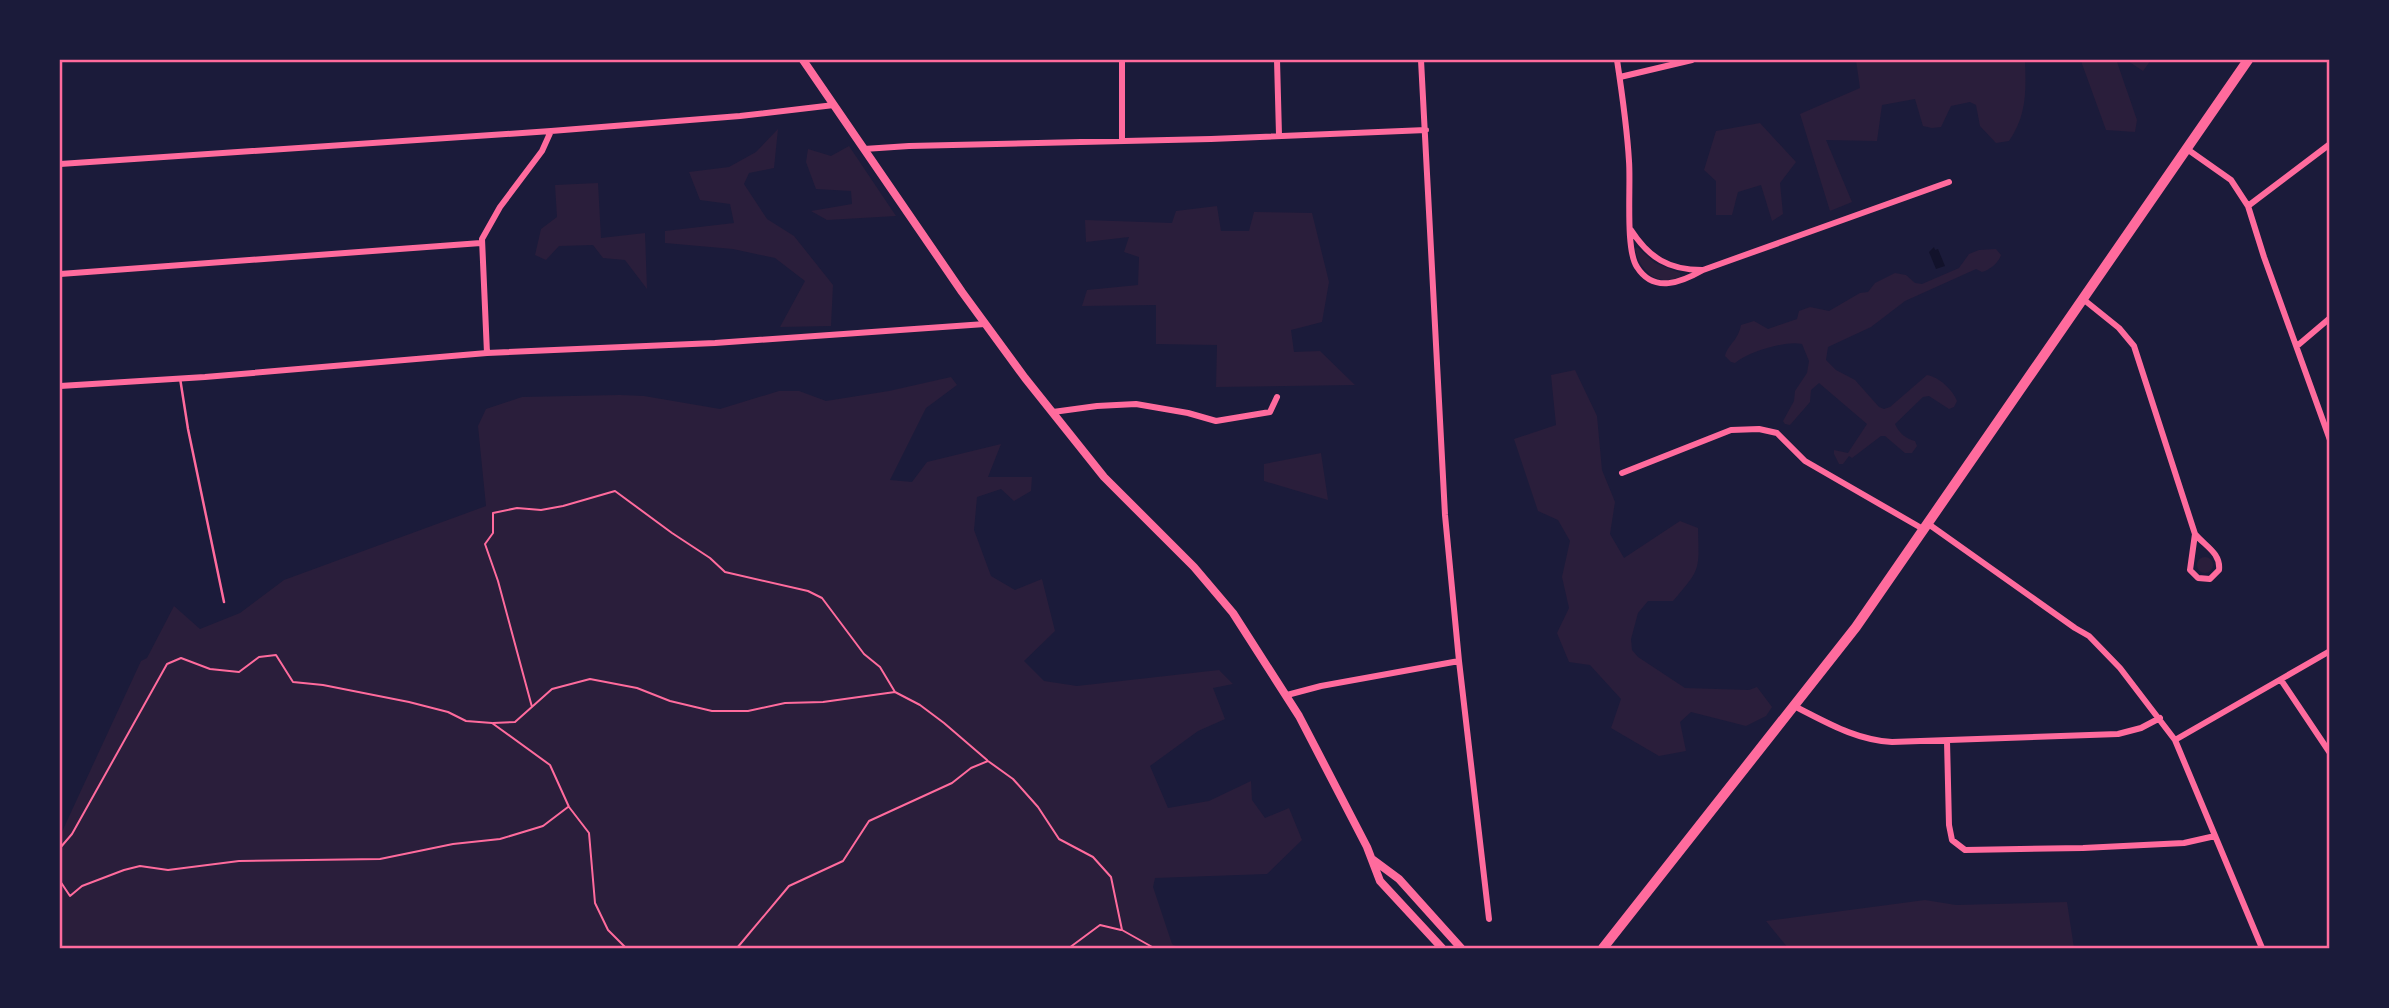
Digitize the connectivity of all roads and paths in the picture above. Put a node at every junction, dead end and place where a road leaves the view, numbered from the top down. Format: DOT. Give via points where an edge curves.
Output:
graph roads {
  1 [pos="803,60"];
  2 [pos="1122,60"];
  3 [pos="1277,60"];
  4 [pos="1421,60"];
  5 [pos="1617,60"];
  6 [pos="1692,60"];
  7 [pos="2248,60"];
  8 [pos="1620,77"];
  9 [pos="834,105"];
  10 [pos="1426,130"];
  11 [pos="551,131"];
  12 [pos="1279,135"];
  13 [pos="1122,140"];
  14 [pos="2329,144"];
  15 [pos="864,149"];
  16 [pos="2187,149"];
  17 [pos="60,164"];
  18 [pos="1949,182"];
  19 [pos="2248,206"];
  20 [pos="1631,230"];
  21 [pos="481,243"];
  22 [pos="1703,270"];
  23 [pos="60,274"];
  24 [pos="2083,299"];
  25 [pos="2329,318"];
  26 [pos="985,324"];
  27 [pos="2297,346"];
  28 [pos="487,353"];
  29 [pos="180,378"];
  30 [pos="60,386"];
  31 [pos="1277,397"];
  32 [pos="1053,412"];
  33 [pos="2329,440"];
  34 [pos="1622,473"];
  35 [pos="1925,526"];
  36 [pos="2195,534"];
  37 [pos="224,602"];
  38 [pos="2329,651"];
  39 [pos="1459,661"];
  40 [pos="2281,680"];
  41 [pos="895,692"];
  42 [pos="1287,695"];
  43 [pos="1794,706"];
  44 [pos="532,707"];
  45 [pos="2160,719"];
  46 [pos="492,723"];
  47 [pos="2175,740"];
  48 [pos="1947,741"];
  49 [pos="2329,753"];
  50 [pos="988,761"];
  51 [pos="569,807"];
  52 [pos="2215,836"];
  53 [pos="60,848"];
  54 [pos="1372,859"];
  55 [pos="60,881"];
  56 [pos="1489,919"];
  57 [pos="1122,930"];
  58 [pos="625,948"];
  59 [pos="737,948"];
  60 [pos="1069,948"];
  61 [pos="1154,948"];
  62 [pos="1442,948"];
  63 [pos="1461,948"];
  64 [pos="1604,948"];
  65 [pos="2262,948"];
  1 -- 9 [label="main road"];
  2 -- 13 [label="street"];
  3 -- 12 [label="street"];
  4 -- 10 [label="street"];
  5 -- 8 [label="street"];
  6 -- 8 [label="street"];
  7 -- 16 [label="main road"];
  8 -- 20 [label="street" via="1629,150"];
  9 -- 11 [label="street"];
  9 -- 15 [label="main road"];
  10 -- 12 [label="street"];
  10 -- 39 [label="street" via="1442,469"];
  11 -- 17 [label="street"];
  11 -- 21 [label="street" via="542,151 489,222"];
  12 -- 13 [label="street"];
  13 -- 15 [label="street"];
  14 -- 19 [label="street"];
  15 -- 26 [label="main road"];
  16 -- 19 [label="street" via="2231,180"];
  16 -- 24 [label="main road"];
  18 -- 22 [label="street"];
  19 -- 27 [label="street"];
  20 -- 22 [label="street" via="1662,262"];
  20 -- 22 [label="street" via="1634,262 1651,280 1671,284"];
  21 -- 23 [label="street"];
  21 -- 28 [label="street"];
  24 -- 35 [label="main road"];
  24 -- 36 [label="street" via="2134,346"];
  25 -- 27 [label="street"];
  26 -- 28 [label="street"];
  26 -- 32 [label="main road"];
  27 -- 33 [label="street"];
  28 -- 29 [label="street"];
  29 -- 30 [label="street"];
  29 -- 37 [label="lane"];
  31 -- 32 [label="street" via="1270,412 1216,421 1136,404"];
  32 -- 42 [label="main road" via="1104,477 1215,590"];
  34 -- 35 [label="street" via="1731,430 1772,431 1805,461"];
  35 -- 43 [label="main road" via="1856,627"];
  35 -- 45 [label="street" via="2089,636"];
  36 -- 36 [label="street" via="2190,570 2198,578 2210,579 2220,561"];
  38 -- 40 [label="street"];
  39 -- 42 [label="street"];
  39 -- 56 [label="street"];
  40 -- 47 [label="street"];
  40 -- 49 [label="street"];
  41 -- 44 [label="path" via="748,711 712,711 590,679 552,689"];
  41 -- 44 [label="path" via="822,598 725,572 615,491 541,510 517,508 494,513 493,533 485,544"];
  41 -- 50 [label="path" via="920,705"];
  42 -- 54 [label="main road"];
  43 -- 48 [label="street" via="1866,739"];
  43 -- 64 [label="main road"];
  44 -- 46 [label="path" via="515,722"];
  45 -- 47 [label="street"];
  45 -- 48 [label="street" via="2118,734"];
  46 -- 51 [label="path" via="550,765"];
  46 -- 53 [label="path" via="466,721 409,702 293,682 276,655 259,657 239,672 210,669 181,658 167,664"];
  47 -- 52 [label="street"];
  48 -- 52 [label="street" via="1949,825 1952,839 1965,850 2184,843"];
  50 -- 57 [label="path" via="1030,797 1059,839 1093,857 1111,877"];
  50 -- 59 [label="path" via="869,821 843,861 789,886"];
  51 -- 55 [label="path" via="543,825 500,839 380,859 239,861 168,870 140,866 82,886 70,896"];
  51 -- 58 [label="path" via="589,833 595,903 608,930"];
  52 -- 65 [label="street"];
  54 -- 62 [label="main road" via="1380,881"];
  54 -- 63 [label="main road" via="1406,886"];
  57 -- 60 [label="path" via="1100,925"];
  57 -- 61 [label="path"];
}
